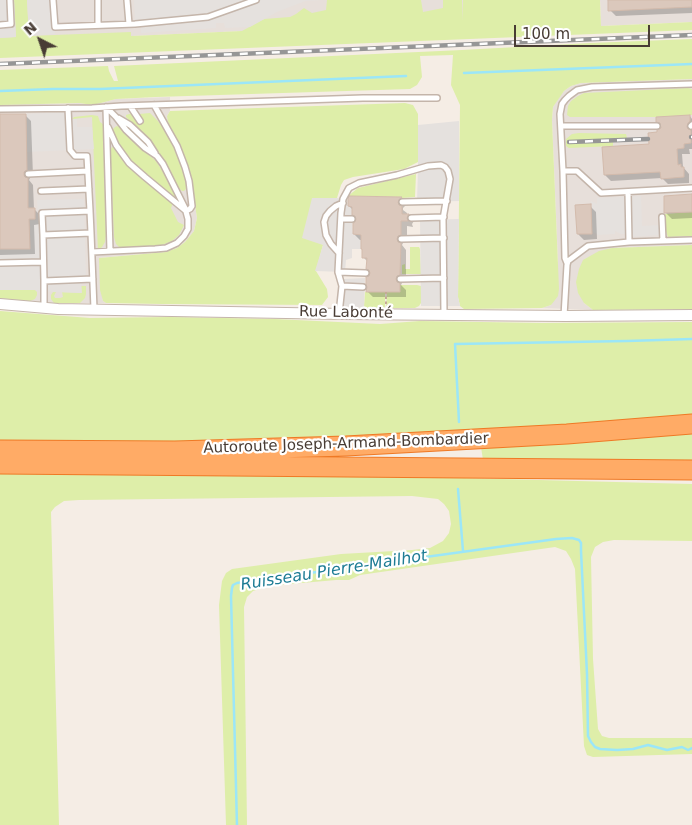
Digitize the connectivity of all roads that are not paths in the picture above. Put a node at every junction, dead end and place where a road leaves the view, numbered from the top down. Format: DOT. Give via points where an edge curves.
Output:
graph roads {
  1 [pos="10,0"];
  2 [pos="53,0"];
  3 [pos="98,0"];
  4 [pos="128,0"];
  5 [pos="256,0"];
  6 [pos="129,24"];
  7 [pos="0,25"];
  8 [pos="98,25"];
  9 [pos="692,84"];
  10 [pos="436,98"];
  11 [pos="154,105"];
  12 [pos="130,106"];
  13 [pos="106,107"];
  14 [pos="68,108"];
  15 [pos="0,109"];
  16 [pos="140,121"];
  17 [pos="106,122"];
  18 [pos="561,126"];
  19 [pos="657,126"];
  20 [pos="88,171"];
  21 [pos="563,171"];
  22 [pos="28,174"];
  23 [pos="692,188"];
  24 [pos="89,189"];
  25 [pos="41,191"];
  26 [pos="628,192"];
  27 [pos="446,201"];
  28 [pos="402,202"];
  29 [pos="342,203"];
  30 [pos="90,210"];
  31 [pos="186,211"];
  32 [pos="444,217"];
  33 [pos="662,217"];
  34 [pos="411,218"];
  35 [pos="340,219"];
  36 [pos="352,219"];
  37 [pos="91,233"];
  38 [pos="42,235"];
  39 [pos="444,238"];
  40 [pos="401,239"];
  41 [pos="692,240"];
  42 [pos="663,241"];
  43 [pos="629,242"];
  44 [pos="110,251"];
  45 [pos="92,252"];
  46 [pos="339,252"];
  47 [pos="43,262"];
  48 [pos="0,263"];
  49 [pos="567,263"];
  50 [pos="338,272"];
  51 [pos="366,273"];
  52 [pos="444,278"];
  53 [pos="400,279"];
  54 [pos="93,280"];
  55 [pos="44,281"];
  56 [pos="342,286"];
  57 [pos="363,287"];
  58 [pos="0,304"];
  59 [pos="44,308"];
  60 [pos="94,309"];
  61 [pos="339,314"];
  62 [pos="444,314"];
  63 [pos="692,315"];
  64 [pos="564,316"];
  65 [pos="692,424"];
  66 [pos="0,450"];
  67 [pos="0,464"];
  68 [pos="691,470"];
  1 -- 7 [label="lane" via="11,24"];
  2 -- 8 [label="lane" via="54,27"];
  3 -- 8 [label="lane"];
  4 -- 6 [label="lane"];
  5 -- 6 [label="lane" via="208,17"];
  6 -- 8 [label="lane"];
  9 -- 18 [label="lane" via="582,89 562,104"];
  10 -- 11 [label="lane"];
  11 -- 12 [label="lane"];
  11 -- 31 [label="lane" via="185,167 192,206"];
  12 -- 13 [label="lane"];
  12 -- 16 [label="lane"];
  13 -- 14 [label="lane"];
  13 -- 17 [label="lane"];
  13 -- 31 [label="lane" via="126,130 157,156"];
  14 -- 15 [label="lane"];
  14 -- 20 [label="lane" via="70,150 75,156 87,156"];
  17 -- 31 [label="lane" via="129,164"];
  17 -- 44 [label="lane"];
  18 -- 19 [label="lane"];
  18 -- 21 [label="lane"];
  20 -- 22 [label="lane"];
  20 -- 24 [label="lane"];
  21 -- 26 [label="lane" via="577,170 601,193"];
  21 -- 49 [label="lane"];
  23 -- 26 [label="lane"];
  24 -- 25 [label="lane"];
  24 -- 30 [label="lane"];
  26 -- 43 [label="lane"];
  27 -- 28 [label="lane"];
  27 -- 29 [label="lane" via="450,175 445,167 436,165 352,185"];
  27 -- 32 [label="lane"];
  29 -- 35 [label="lane"];
  29 -- 46 [label="lane" via="330,211 324,222 326,234"];
  30 -- 37 [label="lane"];
  30 -- 38 [label="lane" via="42,213"];
  31 -- 44 [label="lane" via="188,229 184,236 166,248"];
  32 -- 34 [label="lane"];
  32 -- 39 [label="lane"];
  33 -- 42 [label="lane"];
  35 -- 36 [label="lane"];
  35 -- 46 [label="lane"];
  37 -- 38 [label="lane"];
  37 -- 45 [label="lane"];
  38 -- 47 [label="lane"];
  39 -- 40 [label="lane"];
  39 -- 52 [label="lane"];
  41 -- 42 [label="lane"];
  42 -- 43 [label="lane"];
  43 -- 49 [label="lane" via="588,246"];
  44 -- 45 [label="lane"];
  45 -- 54 [label="lane"];
  46 -- 50 [label="lane"];
  47 -- 48 [label="lane"];
  47 -- 55 [label="lane"];
  49 -- 64 [label="lane"];
  50 -- 51 [label="lane"];
  50 -- 56 [label="lane"];
  52 -- 53 [label="lane"];
  52 -- 62 [label="lane"];
  54 -- 55 [label="lane"];
  54 -- 60 [label="lane"];
  55 -- 59 [label="lane"];
  56 -- 57 [label="lane"];
  56 -- 61 [label="lane"];
  58 -- 59 [label="street, Rue Labonté"];
  59 -- 60 [label="street, Rue Labonté"];
  60 -- 61 [label="street, Rue Labonté"];
  61 -- 62 [label="street, Rue Labonté"];
  62 -- 64 [label="street, Rue Labonté"];
  63 -- 64 [label="street, Rue Labonté"];
  65 -- 66 [label="highway, Autoroute Joseph-Armand-Bombardier" via="346,446 175,451"];
  67 -- 68 [label="highway, Autoroute Joseph-Armand-Bombardier"];
}
